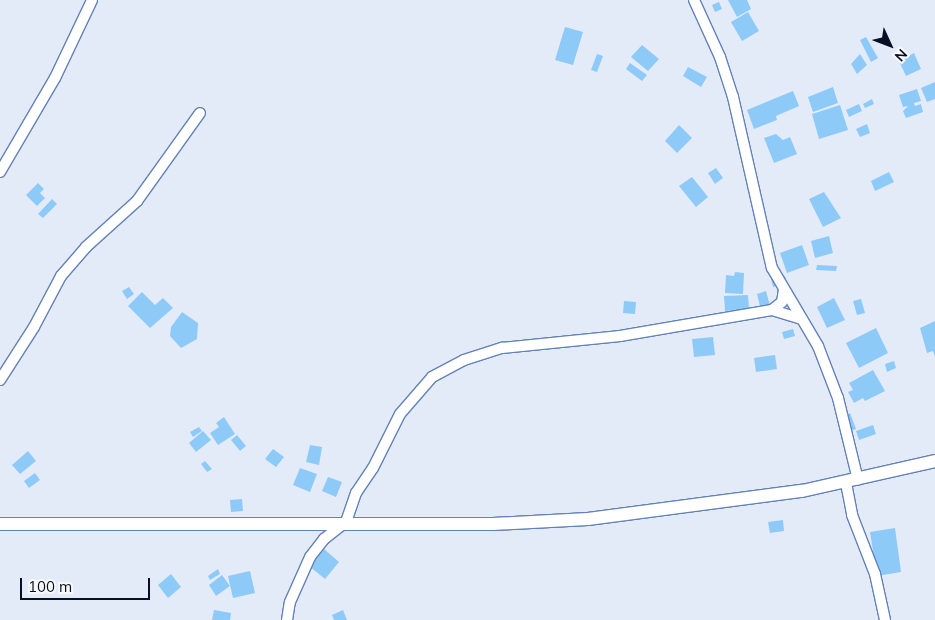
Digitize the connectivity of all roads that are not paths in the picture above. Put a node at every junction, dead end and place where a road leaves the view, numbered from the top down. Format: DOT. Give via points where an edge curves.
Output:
graph roads {
  1 [pos="92,0"];
  2 [pos="694,0"];
  3 [pos="200,113"];
  4 [pos="0,172"];
  5 [pos="784,290"];
  6 [pos="772,310"];
  7 [pos="802,319"];
  8 [pos="0,380"];
  9 [pos="935,461"];
  10 [pos="852,482"];
  11 [pos="346,522"];
  12 [pos="317,523"];
  13 [pos="0,524"];
  14 [pos="324,539"];
  15 [pos="287,620"];
  16 [pos="885,620"];
  1 -- 4 [label="street" via="55,78"];
  2 -- 5 [label="street" via="720,57 733,97 754,179 765,242 772,268"];
  3 -- 8 [label="street" via="137,201 86,247 61,276 34,327"];
  5 -- 6 [label="street" via="782,302"];
  5 -- 7 [label="street"];
  6 -- 7 [label="street"];
  6 -- 11 [label="street" via="620,336 502,348 445,368 432,377 400,414 373,468 356,493"];
  7 -- 10 [label="street" via="818,346 838,398"];
  9 -- 10 [label="main road"];
  10 -- 11 [label="main road" via="709,505 588,518 493,524"];
  10 -- 16 [label="street" via="852,515 874,574"];
  11 -- 12 [label="main road"];
  11 -- 14 [label="street"];
  12 -- 13 [label="main road"];
  12 -- 14 [label="street"];
  14 -- 15 [label="street" via="298,580"];
}
